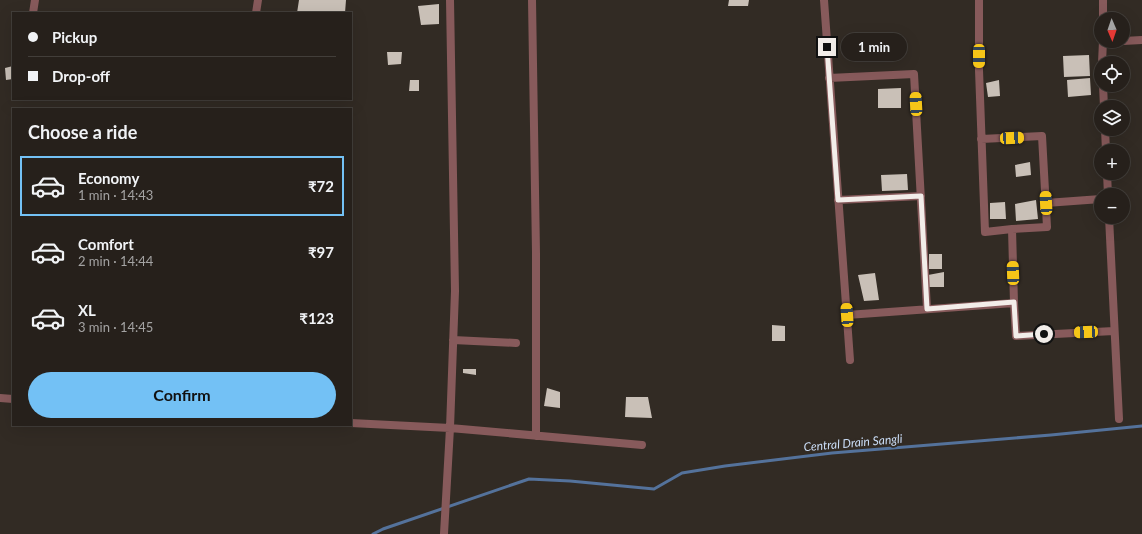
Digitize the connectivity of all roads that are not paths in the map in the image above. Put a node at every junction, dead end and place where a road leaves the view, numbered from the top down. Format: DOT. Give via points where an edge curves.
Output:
graph roads {
  1 [pos="35,0"];
  2 [pos="258,0"];
  3 [pos="450,0"];
  4 [pos="532,0"];
  5 [pos="824,0"];
  6 [pos="979,0"];
  7 [pos="1103,0"];
  8 [pos="33,12"];
  9 [pos="256,12"];
  10 [pos="1103,12"];
  11 [pos="1142,40"];
  12 [pos="1130,41"];
  13 [pos="830,78"];
  14 [pos="981,139"];
  15 [pos="921,196"];
  16 [pos="838,200"];
  17 [pos="1094,200"];
  18 [pos="1046,203"];
  19 [pos="1109,224"];
  20 [pos="1012,229"];
  21 [pos="1014,302"];
  22 [pos="927,309"];
  23 [pos="847,315"];
  24 [pos="1114,331"];
  25 [pos="453,340"];
  26 [pos="516,343"];
  27 [pos="850,360"];
  28 [pos="0,398"];
  29 [pos="12,399"];
  30 [pos="1118,419"];
  31 [pos="352,423"];
  32 [pos="450,428"];
  33 [pos="536,436"];
  34 [pos="642,444"];
  35 [pos="444,534"];
  1 -- 8 [label="street"];
  2 -- 9 [label="street"];
  3 -- 25 [label="street" via="455,291"];
  4 -- 33 [label="street"];
  5 -- 13 [label="street"];
  6 -- 14 [label="street"];
  7 -- 10 [label="street"];
  11 -- 12 [label="street"];
  13 -- 15 [label="street" via="914,74"];
  13 -- 16 [label="street"];
  14 -- 18 [label="street" via="1042,136"];
  14 -- 20 [label="street" via="985,232"];
  15 -- 16 [label="street"];
  15 -- 22 [label="street"];
  16 -- 23 [label="street"];
  17 -- 18 [label="street"];
  18 -- 20 [label="street" via="1047,227"];
  19 -- 24 [label="street"];
  20 -- 21 [label="street"];
  21 -- 22 [label="street"];
  21 -- 24 [label="street" via="1016,336"];
  22 -- 23 [label="street"];
  23 -- 27 [label="street"];
  24 -- 30 [label="street"];
  25 -- 26 [label="street"];
  25 -- 32 [label="street"];
  28 -- 29 [label="street"];
  31 -- 32 [label="street"];
  32 -- 33 [label="street"];
  32 -- 35 [label="street"];
  33 -- 34 [label="street"];
}
